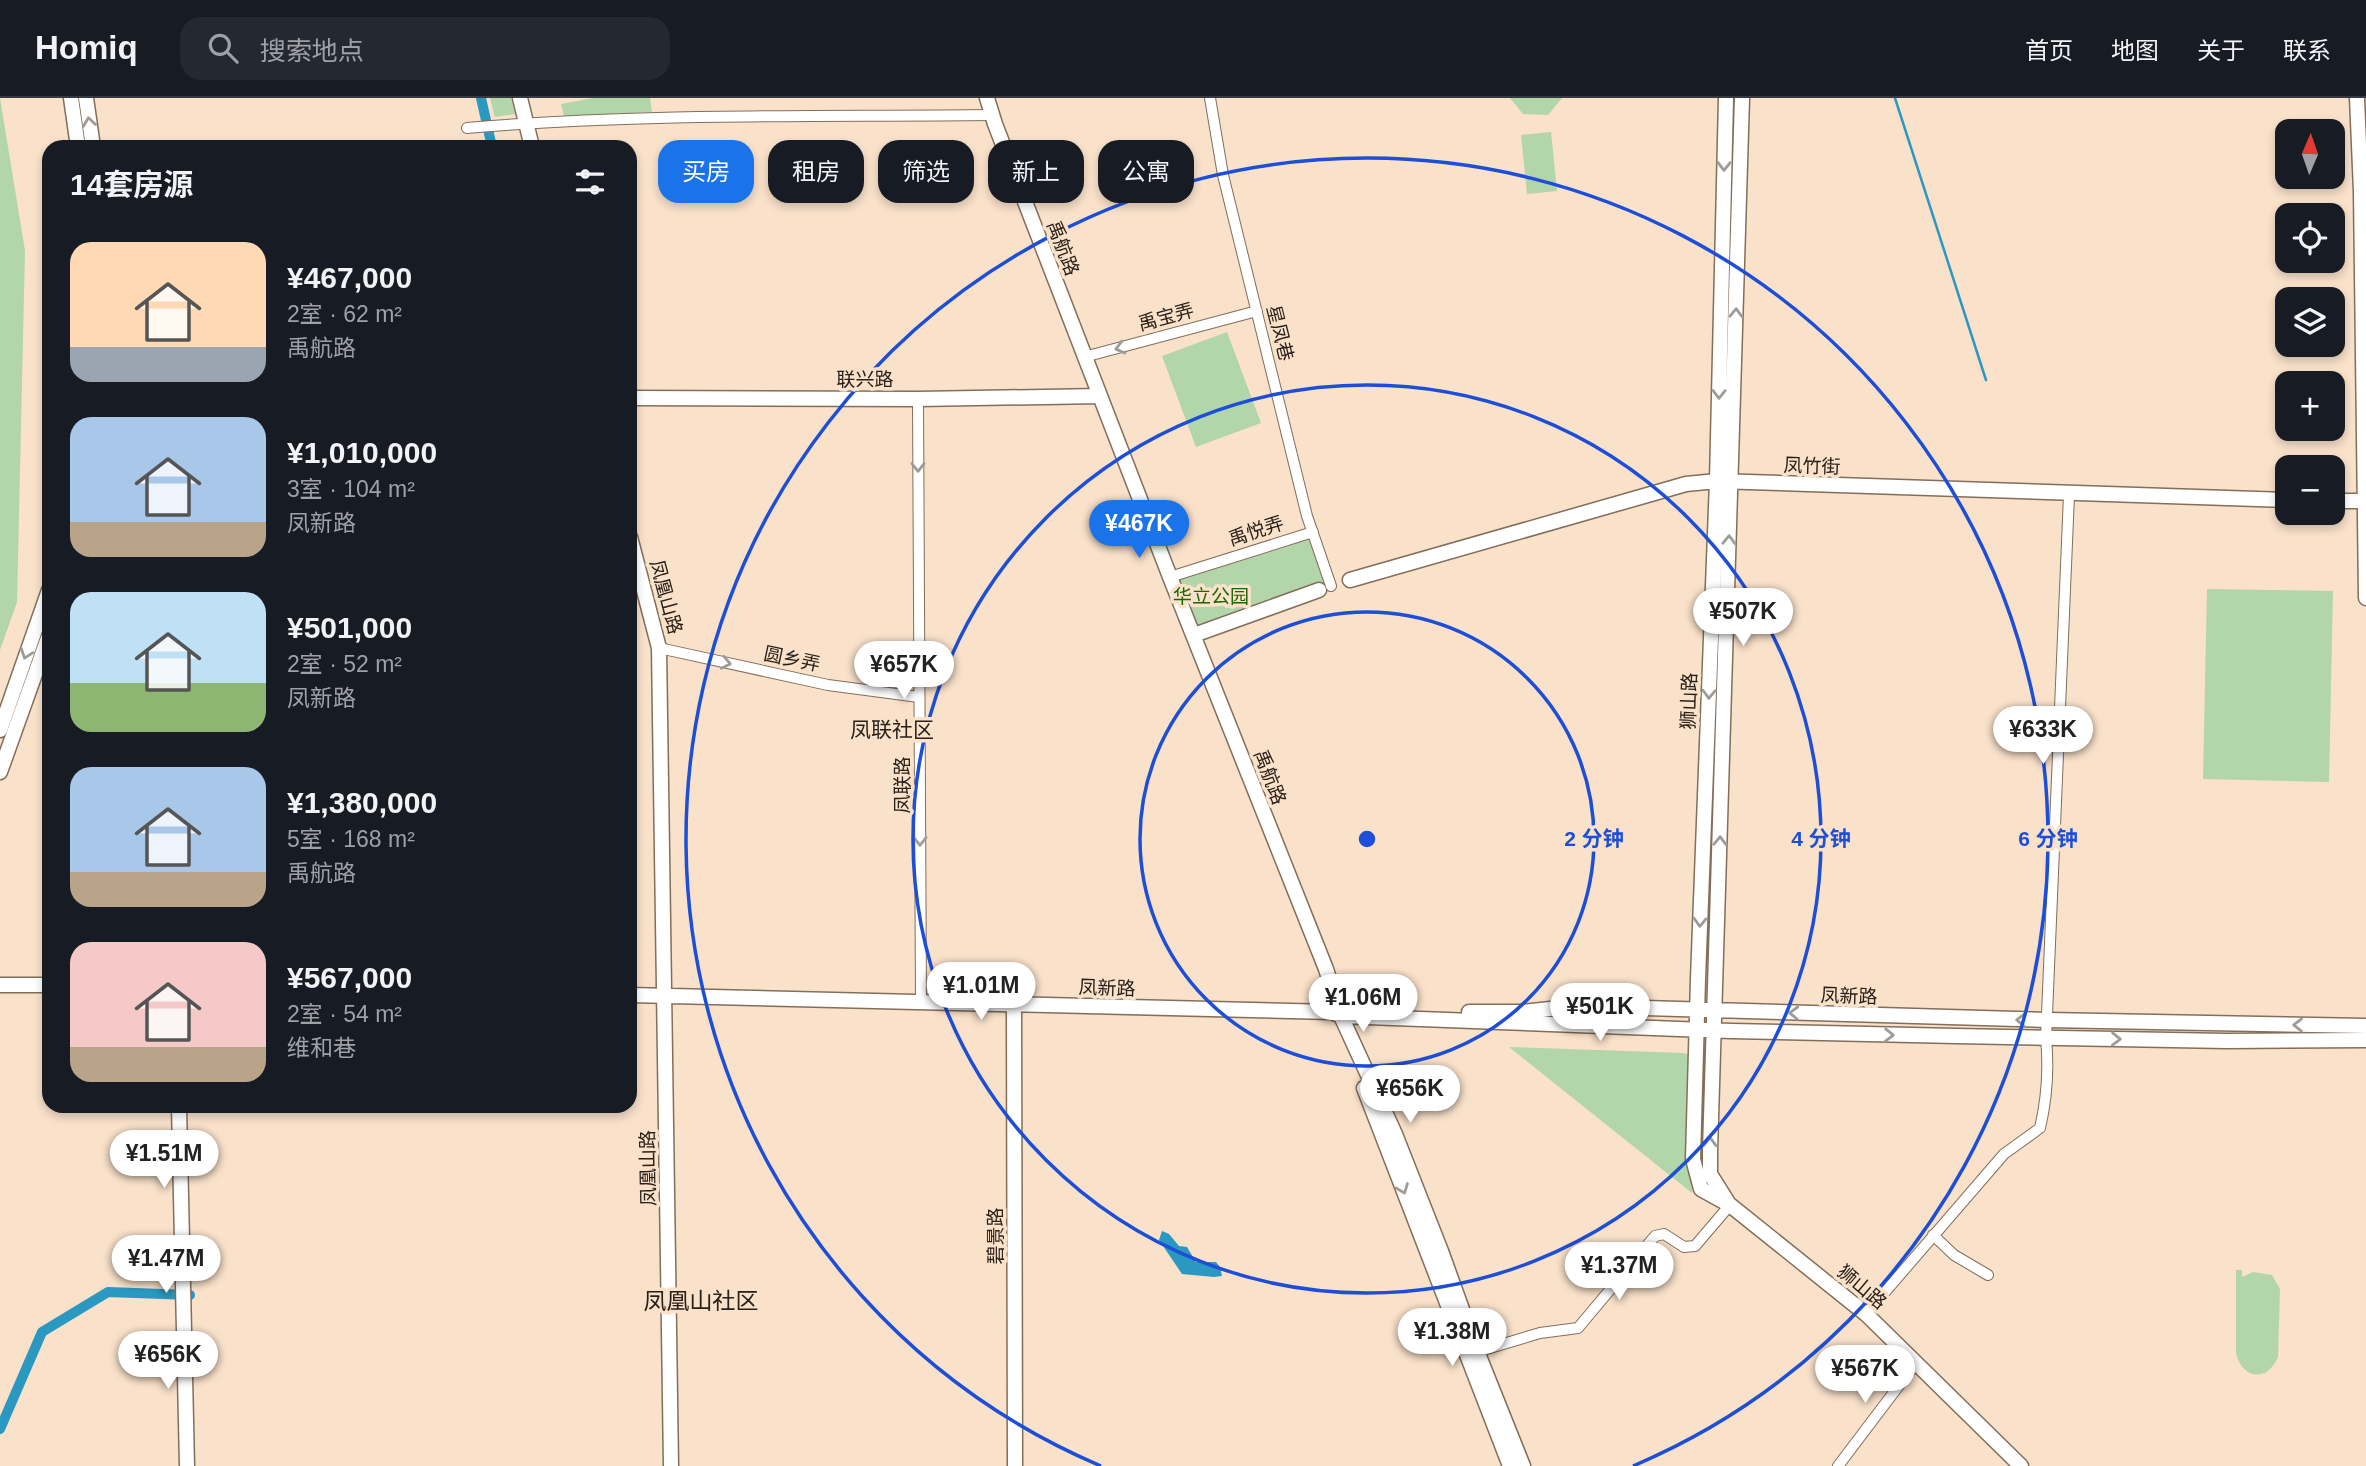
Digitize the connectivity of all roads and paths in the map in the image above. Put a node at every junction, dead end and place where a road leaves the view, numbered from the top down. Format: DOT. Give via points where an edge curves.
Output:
graph roads {
  1 [pos="71,98"];
  2 [pos="86,98"];
  3 [pos="520,98"];
  4 [pos="980,98"];
  5 [pos="987,98"];
  6 [pos="1210,98"];
  7 [pos="1726,98"];
  8 [pos="1742,98"];
  9 [pos="2357,98"];
  10 [pos="988,116"];
  11 [pos="526,123"];
  12 [pos="472,128"];
  13 [pos="77,140"];
  14 [pos="92,140"];
  15 [pos="530,140"];
  16 [pos="1257,311"];
  17 [pos="1084,357"];
  18 [pos="1096,396"];
  19 [pos="637,398"];
  20 [pos="918,399"];
  21 [pos="1724,482"];
  22 [pos="2069,495"];
  23 [pos="2275,500"];
  24 [pos="2345,501"];
  25 [pos="2365,502"];
  26 [pos="1313,532"];
  27 [pos="637,564"];
  28 [pos="1170,577"];
  29 [pos="1350,580"];
  30 [pos="1325,588"];
  31 [pos="2366,598"];
  32 [pos="42,610"];
  33 [pos="1194,635"];
  34 [pos="659,648"];
  35 [pos="42,655"];
  36 [pos="919,697"];
  37 [pos="0,730"];
  38 [pos="0,772"];
  39 [pos="0,985"];
  40 [pos="42,985"];
  41 [pos="637,995"];
  42 [pos="666,996"];
  43 [pos="921,1002"];
  44 [pos="1014,1005"];
  45 [pos="1698,1009"];
  46 [pos="1714,1011"];
  47 [pos="1337,1012"];
  48 [pos="2047,1020"];
  49 [pos="2366,1026"];
  50 [pos="1698,1030"];
  51 [pos="1714,1030"];
  52 [pos="2046,1038"];
  53 [pos="2366,1040"];
  54 [pos="179,1113"];
  55 [pos="1730,1205"];
  56 [pos="1933,1235"];
  57 [pos="1988,1275"];
  58 [pos="1866,1314"];
  59 [pos="1471,1353"];
  60 [pos="1916,1363"];
  61 [pos="187,1466"];
  62 [pos="671,1466"];
  63 [pos="1014,1466"];
  64 [pos="1510,1466"];
  65 [pos="1523,1466"];
  66 [pos="1838,1466"];
  67 [pos="2021,1466"];
  1 -- 13 [label="main road"];
  14 -- 2 [label="main road, one-way"];
  3 -- 11 [label="main road"];
  4 -- 10 [label="main road, 禹航路"];
  5 -- 10 [label="main road, 禹航路"];
  6 -- 16 [label="street, 星凤巷" via="1223,175"];
  7 -- 21 [label="main road, 狮山路, one-way"];
  21 -- 8 [label="main road, 狮山路, one-way"];
  9 -- 25 [label="main road"];
  10 -- 11 [label="street"];
  10 -- 17 [label="main road, 禹航路"];
  10 -- 18 [label="main road, 禹航路"];
  11 -- 12 [label="street"];
  11 -- 15 [label="main road"];
  16 -- 17 [label="street, 禹宝弄, one-way"];
  16 -- 26 [label="street, 星凤巷"];
  17 -- 18 [label="main road, 禹航路"];
  18 -- 20 [label="main road, 联兴路"];
  18 -- 28 [label="main road, 禹航路"];
  18 -- 47 [label="main road, 禹航路"];
  19 -- 20 [label="main road, 联兴路"];
  20 -- 36 [label="street, 凤联路, one-way"];
  21 -- 22 [label="main road, 凤竹街"];
  21 -- 29 [label="main road, 凤竹街" via="1686,484"];
  21 -- 45 [label="main road, 狮山路, one-way"];
  46 -- 21 [label="main road, 狮山路, one-way"];
  22 -- 23 [label="main road, 凤竹街"];
  22 -- 48 [label="street"];
  24 -- 25 [label="main road"];
  25 -- 31 [label="main road"];
  26 -- 28 [label="street, 禹悦弄"];
  26 -- 30 [label="street, 星凤巷" via="1328,573"];
  27 -- 34 [label="main road, 凤凰山路"];
  28 -- 33 [label="main road, 禹航路"];
  29 -- 30 [label="street"];
  30 -- 33 [label="main road"];
  32 -- 37 [label="main road, one-way"];
  33 -- 47 [label="main road, 禹航路" via="1326,969"];
  34 -- 36 [label="street, 圆乡弄, one-way" via="828,685"];
  34 -- 42 [label="main road, 凤凰山路"];
  35 -- 38 [label="main road"];
  36 -- 43 [label="street, 凤联路, one-way"];
  39 -- 40 [label="main road"];
  41 -- 42 [label="main road, 凤新路"];
  42 -- 43 [label="main road, 凤新路"];
  42 -- 62 [label="main road, 凤凰山路"];
  43 -- 44 [label="main road, 凤新路"];
  44 -- 47 [label="main road, 凤新路"];
  44 -- 63 [label="main road, 碧景路"];
  45 -- 46 [label="main road, 凤新路"];
  45 -- 47 [label="main road, 凤新路" via="1578,1006 1521,1012"];
  45 -- 50 [label="main road, 狮山路"];
  48 -- 46 [label="main road, 凤新路, one-way"];
  46 -- 51 [label="main road, 狮山路"];
  47 -- 50 [label="main road, 凤新路"];
  47 -- 59 [label="main road, 禹航路"];
  49 -- 48 [label="main road, 凤新路, one-way"];
  48 -- 52 [label="street"];
  50 -- 51 [label="main road, 凤新路"];
  50 -- 55 [label="main road, 狮山路" via="1693,1159 1701,1189"];
  51 -- 52 [label="main road, 凤新路, one-way"];
  55 -- 51 [label="main road, 狮山路, one-way" via="1710,1174"];
  52 -- 53 [label="main road, 凤新路, one-way"];
  52 -- 56 [label="street" via="2047,1099 2040,1128 2004,1153"];
  54 -- 61 [label="main road"];
  55 -- 58 [label="main road, 狮山路"];
  55 -- 59 [label="street" via="1695,1246 1684,1247 1664,1234 1655,1236 1578,1328 1540,1333"];
  56 -- 57 [label="street" via="1954,1255"];
  56 -- 58 [label="street"];
  58 -- 60 [label="main road, 狮山路"];
  59 -- 64 [label="main road, 禹航路"];
  59 -- 65 [label="main road, 禹航路"];
  60 -- 66 [label="street"];
  60 -- 67 [label="main road, 狮山路"];
}
